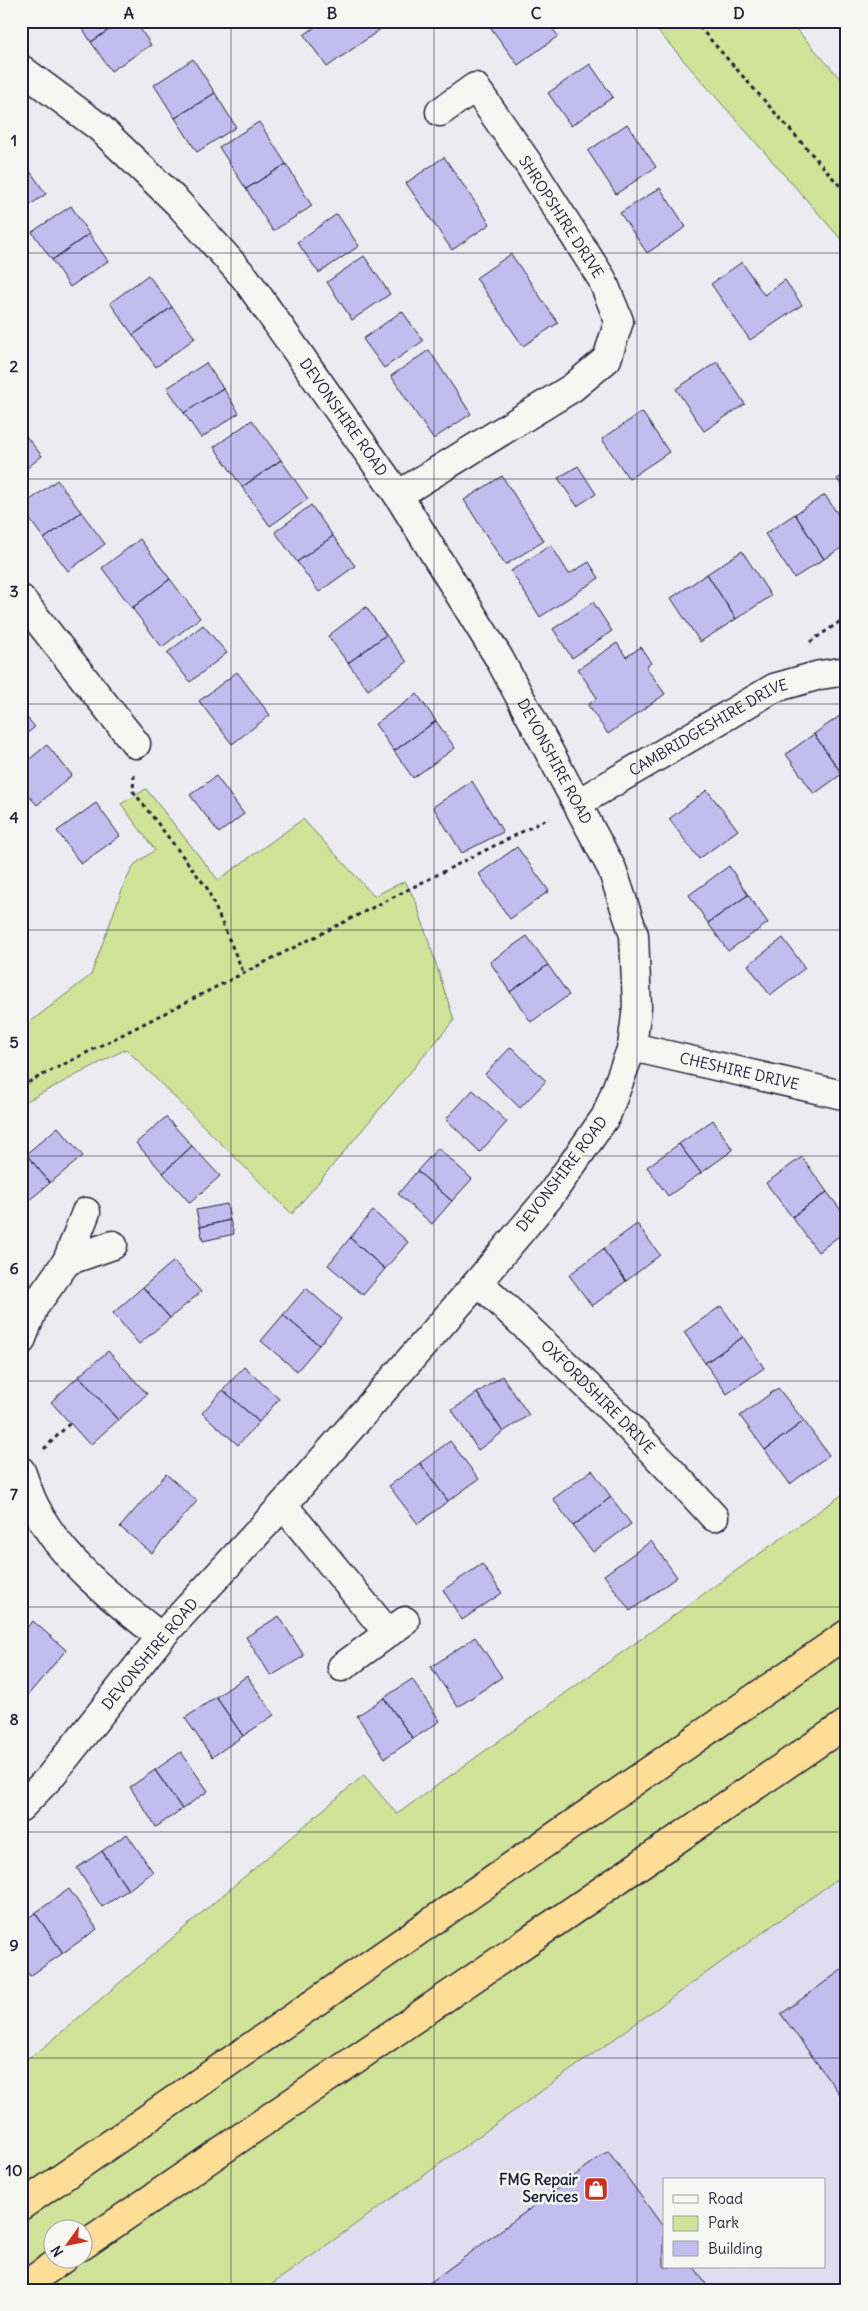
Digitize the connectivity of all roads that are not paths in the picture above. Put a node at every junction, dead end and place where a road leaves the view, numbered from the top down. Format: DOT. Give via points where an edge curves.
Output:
graph roads {
  1 [pos="21,68"];
  2 [pos="440,112"];
  3 [pos="398,495"];
  4 [pos="21,599"];
  5 [pos="847,671"];
  6 [pos="136,744"];
  7 [pos="578,803"];
  8 [pos="632,1047"];
  9 [pos="847,1096"];
  10 [pos="86,1212"];
  11 [pos="113,1245"];
  12 [pos="67,1261"];
  13 [pos="478,1282"];
  14 [pos="21,1341"];
  15 [pos="21,1471"];
  16 [pos="283,1506"];
  17 [pos="714,1517"];
  18 [pos="847,1634"];
  19 [pos="161,1637"];
  20 [pos="342,1667"];
  21 [pos="847,1723"];
  22 [pos="21,1807"];
  23 [pos="21,2206"];
  24 [pos="92,2239"];
  25 [pos="50,2268"];
  26 [pos="21,2288"];
  1 -- 3 [label="street, DEVONSHIRE ROAD" via="99,128 178,203 240,272"];
  2 -- 3 [label="street, SHROPSHIRE DRIVE" via="475,87 602,279 618,321 607,359 572,388"];
  3 -- 7 [label="street, DEVONSHIRE ROAD" via="500,658"];
  4 -- 6 [label="street"];
  5 -- 7 [label="street, CAMBRIDGESHIRE DRIVE" via="774,688"];
  7 -- 8 [label="street, DEVONSHIRE ROAD" via="612,869 634,935 637,1007"];
  8 -- 9 [label="street, CHESHIRE DRIVE"];
  8 -- 13 [label="street, DEVONSHIRE ROAD" via="606,1116 550,1196"];
  10 -- 12 [label="street"];
  11 -- 12 [label="street"];
  12 -- 14 [label="street" via="34,1307"];
  13 -- 16 [label="street, DEVONSHIRE ROAD"];
  13 -- 17 [label="street, OXFORDSHIRE DRIVE" via="546,1344"];
  15 -- 19 [label="street" via="37,1511 69,1557 103,1590"];
  16 -- 19 [label="street, DEVONSHIRE ROAD"];
  16 -- 20 [label="street" via="396,1627"];
  18 -- 23 [label="highway"];
  19 -- 22 [label="street, DEVONSHIRE ROAD" via="50,1777"];
  21 -- 24 [label="highway"];
  25 -- 26 [label="highway"];
}
